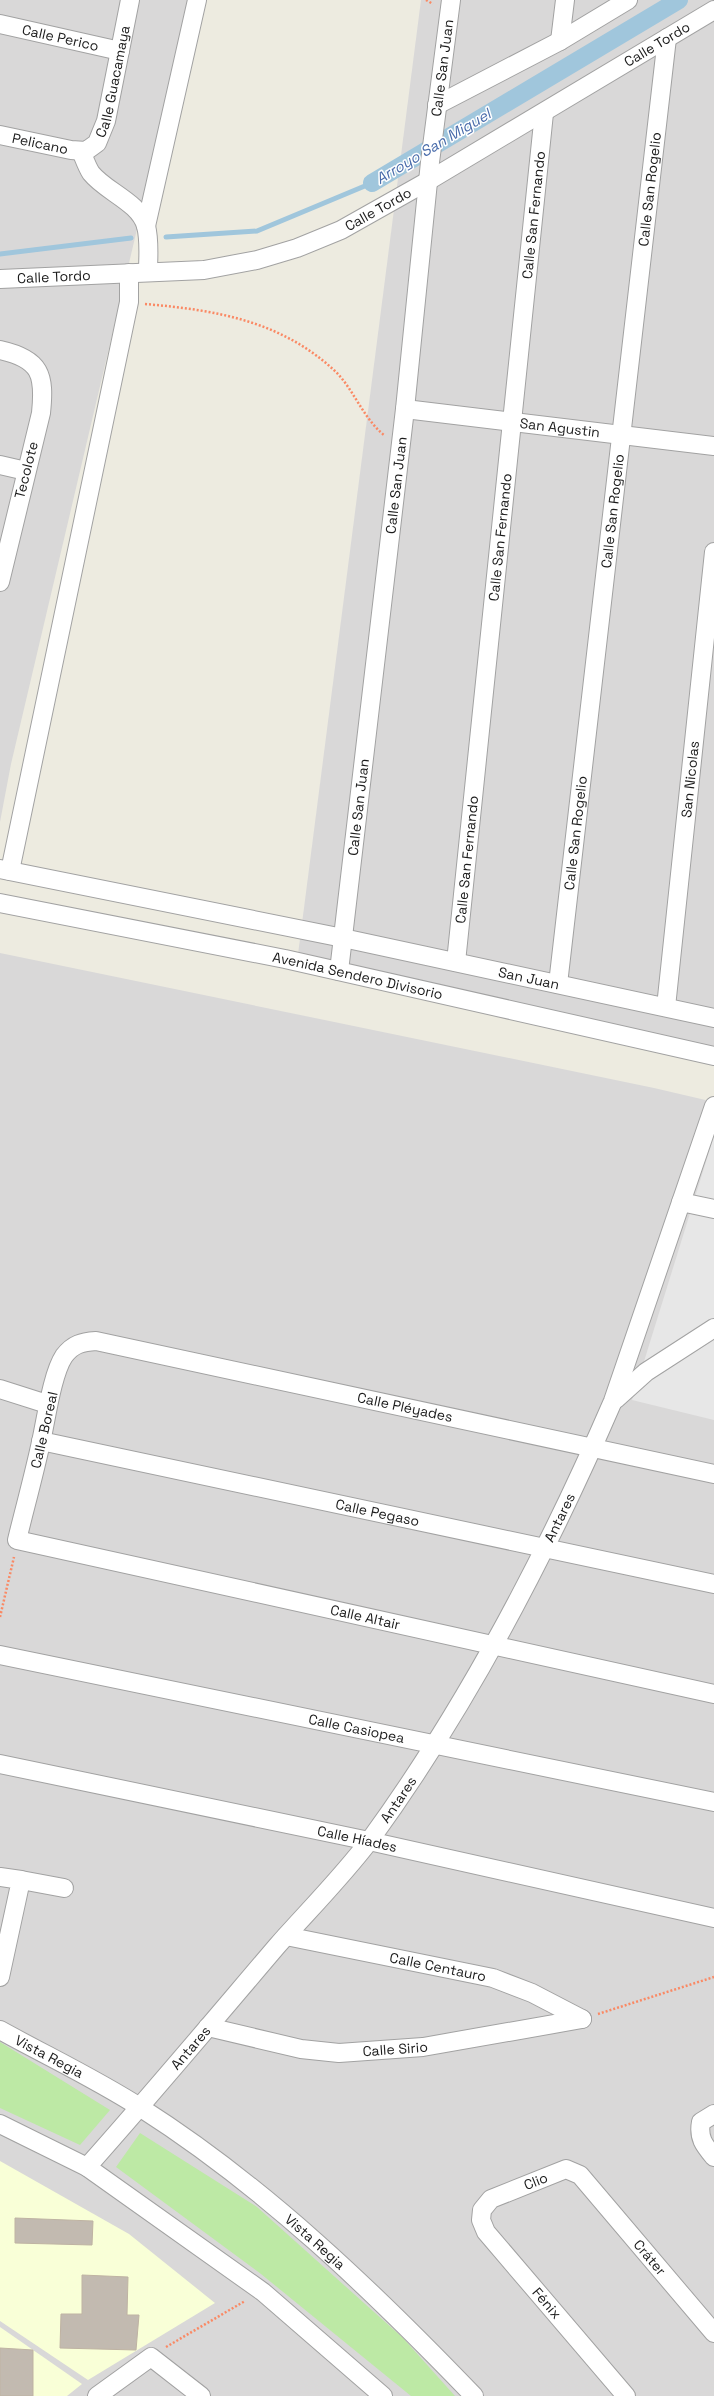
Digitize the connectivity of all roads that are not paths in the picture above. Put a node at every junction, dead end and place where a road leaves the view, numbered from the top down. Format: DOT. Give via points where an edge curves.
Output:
graph roads {
  1 [pos="130,0"];
  2 [pos="197,0"];
  3 [pos="451,0"];
  4 [pos="565,0"];
  5 [pos="628,0"];
  6 [pos="714,10"];
  7 [pos="0,24"];
  8 [pos="666,38"];
  9 [pos="560,41"];
  10 [pos="120,50"];
  11 [pos="436,113"];
  12 [pos="544,113"];
  13 [pos="0,135"];
  14 [pos="81,151"];
  15 [pos="428,181"];
  16 [pos="146,226"];
  17 [pos="148,272"];
  18 [pos="129,273"];
  19 [pos="0,279"];
  20 [pos="0,350"];
  21 [pos="405,409"];
  22 [pos="512,422"];
  23 [pos="621,435"];
  24 [pos="714,446"];
  25 [pos="0,465"];
  26 [pos="26,471"];
  27 [pos="714,552"];
  28 [pos="1,575"];
  29 [pos="5,870"];
  30 [pos="0,903"];
  31 [pos="343,938"];
  32 [pos="456,962"];
  33 [pos="338,971"];
  34 [pos="558,984"];
  35 [pos="666,1007"];
  36 [pos="714,1018"];
  37 [pos="714,1056"];
  38 [pos="714,1107"];
  39 [pos="681,1202"];
  40 [pos="714,1209"];
  41 [pos="714,1328"];
  42 [pos="96,1341"];
  43 [pos="0,1389"];
  44 [pos="614,1401"];
  45 [pos="48,1404"];
  46 [pos="41,1441"];
  47 [pos="593,1447"];
  48 [pos="714,1474"];
  49 [pos="18,1540"];
  50 [pos="544,1548"];
  51 [pos="714,1584"];
  52 [pos="492,1646"];
  53 [pos="0,1655"];
  54 [pos="714,1694"];
  55 [pos="434,1743"];
  56 [pos="0,1764"];
  57 [pos="714,1802"];
  58 [pos="369,1841"];
  59 [pos="0,1877"];
  60 [pos="20,1880"];
  61 [pos="64,1888"];
  62 [pos="714,1918"];
  63 [pos="286,1936"];
  64 [pos="0,1977"];
  65 [pos="582,2019"];
  66 [pos="208,2027"];
  67 [pos="0,2030"];
  68 [pos="140,2107"];
  69 [pos="708,2118"];
  70 [pos="0,2124"];
  71 [pos="714,2157"];
  72 [pos="87,2167"];
  73 [pos="586,2181"];
  74 [pos="486,2205"];
  75 [pos="714,2333"];
  76 [pos="97,2396"];
  77 [pos="201,2396"];
  78 [pos="383,2396"];
  79 [pos="474,2396"];
  80 [pos="626,2396"];
  1 -- 10 [label="street, Calle Guacamaya"];
  2 -- 16 [label="street"];
  3 -- 11 [label="street, Calle San Juan"];
  4 -- 9 [label="street"];
  5 -- 9 [label="street"];
  6 -- 8 [label="street, Calle Tordo"];
  7 -- 10 [label="street, Calle Perico"];
  8 -- 12 [label="street, Calle Tordo"];
  8 -- 23 [label="street, Calle San Rogelio"];
  9 -- 11 [label="street"];
  10 -- 14 [label="street, Calle Guacamaya" via="102,134 92,148"];
  11 -- 15 [label="street, Calle San Juan"];
  12 -- 15 [label="street, Calle Tordo"];
  12 -- 22 [label="street, Calle San Fernando"];
  13 -- 14 [label="street, Pelicano"];
  14 -- 16 [label="street" via="91,173 128,204"];
  15 -- 17 [label="street, Calle Tordo" via="341,230 297,248 257,260 204,270"];
  15 -- 21 [label="street, Calle San Juan"];
  16 -- 17 [label="street"];
  17 -- 18 [label="street, Calle Tordo"];
  18 -- 19 [label="street, Calle Tordo"];
  18 -- 29 [label="street" via="129,302"];
  20 -- 26 [label="street, Tecolote" via="30,361 38,370 43,393 41,413"];
  21 -- 22 [label="street, San Agustin"];
  21 -- 31 [label="street, Calle San Juan"];
  22 -- 23 [label="street, San Agustin"];
  22 -- 32 [label="street, Calle San Fernando"];
  23 -- 24 [label="street, San Agustin"];
  23 -- 34 [label="street, Calle San Rogelio"];
  25 -- 26 [label="street"];
  26 -- 28 [label="street, Tecolote"];
  27 -- 35 [label="street, San Nicolas"];
  29 -- 31 [label="street"];
  30 -- 33 [label="street, Avenida Sendero Divisorio"];
  31 -- 32 [label="street, San Juan"];
  31 -- 33 [label="street, Calle San Juan"];
  32 -- 34 [label="street, San Juan"];
  33 -- 37 [label="street, Avenida Sendero Divisorio"];
  34 -- 35 [label="street, San Juan"];
  35 -- 36 [label="street, San Juan"];
  38 -- 39 [label="street, Antares"];
  39 -- 40 [label="street"];
  39 -- 44 [label="street, Antares"];
  41 -- 44 [label="street" via="646,1372"];
  42 -- 45 [label="street, Calle Boreal" via="72,1347 63,1358"];
  42 -- 47 [label="street, Calle Pléyades"];
  43 -- 45 [label="street"];
  44 -- 47 [label="street, Antares"];
  45 -- 46 [label="street, Calle Boreal"];
  46 -- 49 [label="street, Calle Boreal"];
  46 -- 50 [label="street, Calle Pegaso"];
  47 -- 48 [label="street, Calle Pléyades"];
  47 -- 50 [label="street, Antares"];
  49 -- 52 [label="street, Calle Altair"];
  50 -- 51 [label="street, Calle Pegaso"];
  50 -- 52 [label="street, Antares"];
  52 -- 54 [label="street, Calle Altair"];
  52 -- 55 [label="street, Antares"];
  53 -- 55 [label="street, Calle Casiopea"];
  55 -- 57 [label="street, Calle Casiopea"];
  55 -- 58 [label="street, Antares"];
  56 -- 58 [label="street, Calle Híades"];
  58 -- 62 [label="street, Calle Híades"];
  58 -- 63 [label="street, Antares"];
  59 -- 60 [label="street"];
  60 -- 61 [label="street"];
  60 -- 64 [label="street"];
  63 -- 65 [label="street, Calle Centauro" via="493,1978"];
  63 -- 66 [label="street, Antares"];
  65 -- 66 [label="street, Calle Sirio" via="423,2048 339,2054 301,2049"];
  66 -- 68 [label="street, Antares"];
  67 -- 68 [label="street, Vista Regia"];
  68 -- 72 [label="street"];
  68 -- 79 [label="street, Vista Regia" via="235,2174 316,2241 404,2323"];
  69 -- 71 [label="street" via="699,2131 701,2142"];
  70 -- 72 [label="street"];
  72 -- 78 [label="street" via="263,2292"];
  73 -- 74 [label="street, Clio" via="574,2172 566,2170 491,2199"];
  73 -- 75 [label="street, Cráter"];
  74 -- 80 [label="street, Fénix" via="482,2210 481,2220 486,2232"];
  76 -- 77 [label="street" via="151,2357"];
}
